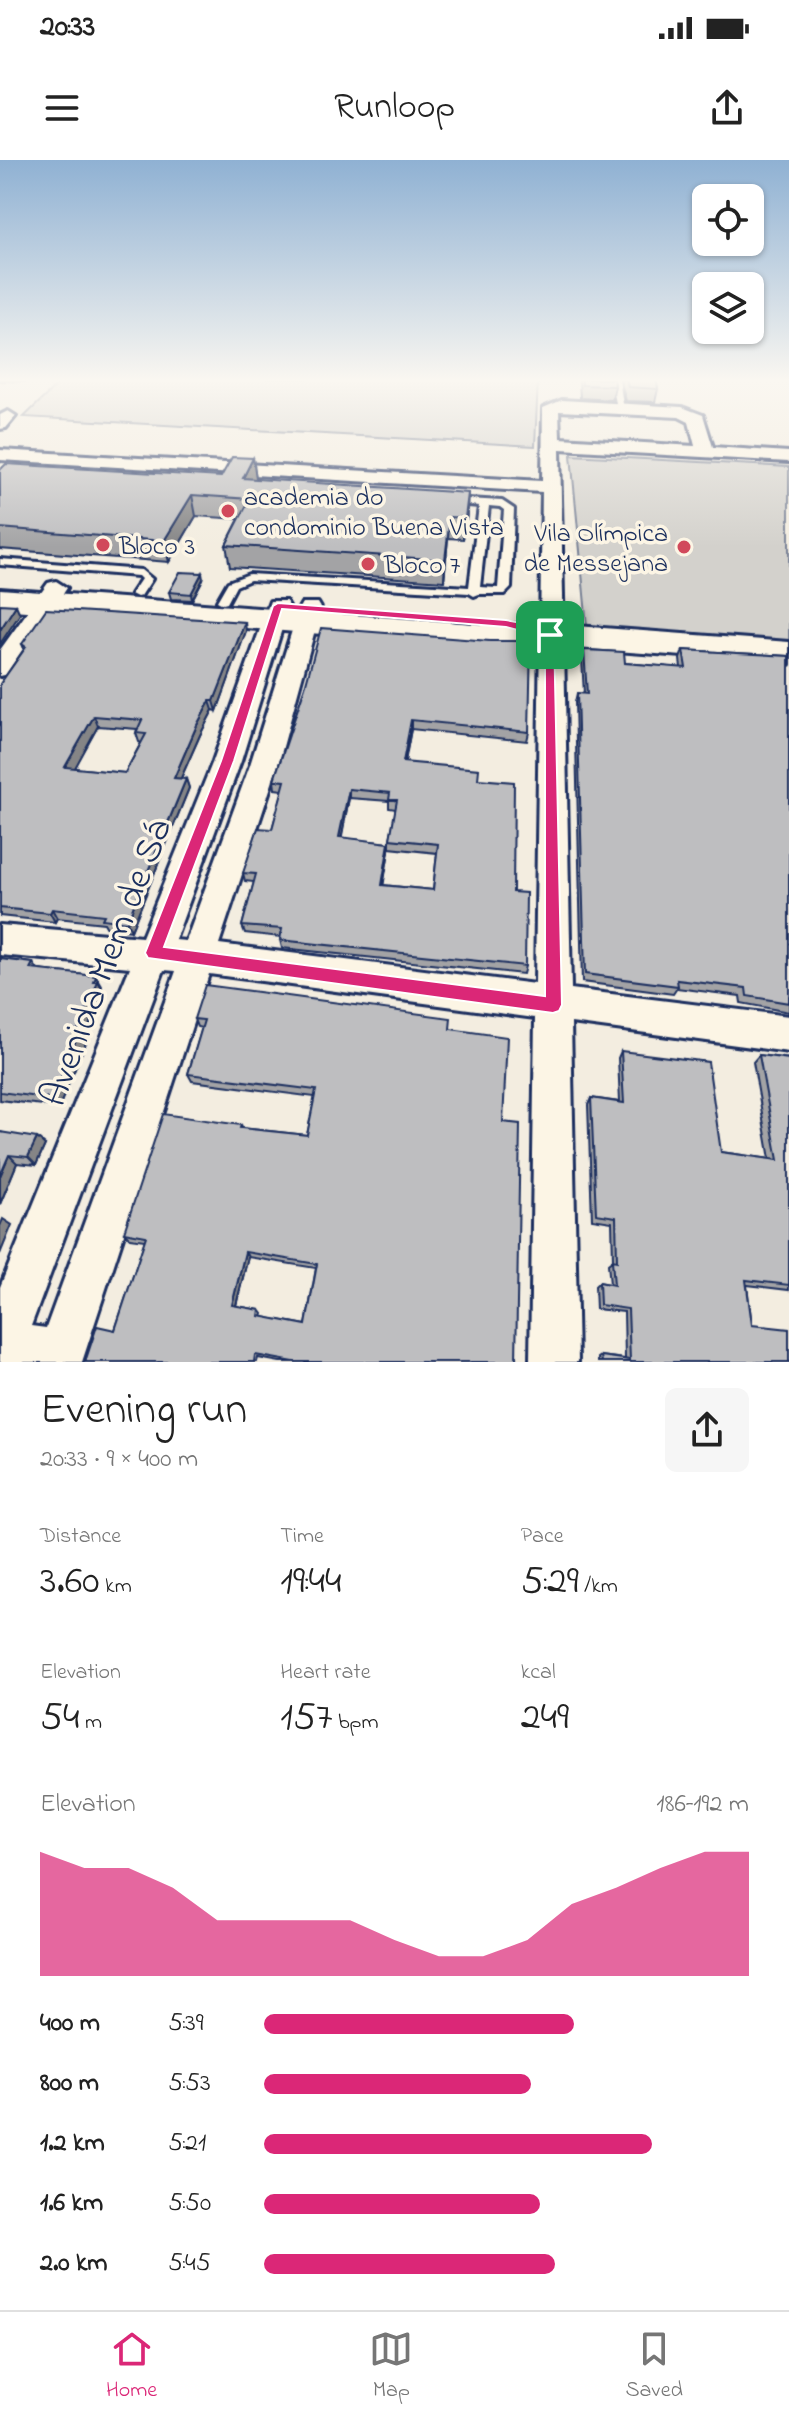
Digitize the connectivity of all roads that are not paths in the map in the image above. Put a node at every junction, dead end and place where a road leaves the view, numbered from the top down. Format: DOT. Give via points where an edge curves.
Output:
graph roads {
  1 [pos="552,435"];
  2 [pos="701,435"];
  3 [pos="552,443"];
  4 [pos="705,452"];
  5 [pos="0,455"];
  6 [pos="789,457"];
  7 [pos="552,487"];
  8 [pos="440,500"];
  9 [pos="484,503"];
  10 [pos="0,562"];
  11 [pos="0,583"];
  12 [pos="474,593"];
  13 [pos="137,594"];
  14 [pos="50,595"];
  15 [pos="0,599"];
  16 [pos="223,601"];
  17 [pos="292,614"];
  18 [pos="550,635"];
  19 [pos="789,653"];
  20 [pos="0,668"];
  21 [pos="227,761"];
  22 [pos="264,765"];
  23 [pos="0,940"];
  24 [pos="153,953"];
  25 [pos="197,957"];
  26 [pos="553,1005"];
  27 [pos="789,1034"];
  28 [pos="0,1346"];
  29 [pos="60,1358"];
  30 [pos="554,1362"];
  1 -- 3 [label="street"];
  2 -- 4 [label="street"];
  3 -- 4 [label="street"];
  3 -- 7 [label="street"];
  4 -- 6 [label="street"];
  5 -- 7 [label="street"];
  7 -- 18 [label="street"];
  8 -- 9 [label="lane"];
  9 -- 12 [label="lane"];
  9 -- 12 [label="lane" via="509,509 505,588 495,594"];
  10 -- 13 [label="lane" via="141,573 147,579"];
  11 -- 14 [label="street"];
  12 -- 16 [label="lane" via="249,577 232,584"];
  13 -- 14 [label="street"];
  13 -- 16 [label="street"];
  14 -- 15 [label="street"];
  14 -- 17 [label="street"];
  14 -- 20 [label="street"];
  16 -- 17 [label="street"];
  17 -- 18 [label="street" via="489,636"];
  17 -- 21 [label="street, Avenida Mem de Sá"];
  17 -- 22 [label="street"];
  18 -- 19 [label="street"];
  18 -- 26 [label="street"];
  21 -- 22 [label="street"];
  21 -- 24 [label="street, Avenida Mem de Sá"];
  22 -- 25 [label="street"];
  23 -- 24 [label="street"];
  24 -- 25 [label="street"];
  24 -- 28 [label="street, Avenida Mem de Sá"];
  25 -- 26 [label="street"];
  25 -- 29 [label="street"];
  26 -- 27 [label="street"];
  26 -- 30 [label="street"];
  28 -- 29 [label="street"];
}
